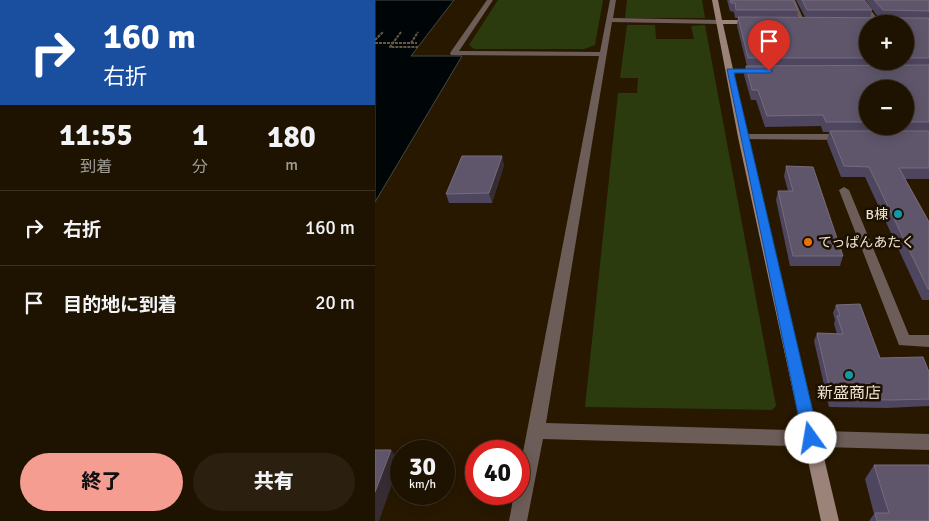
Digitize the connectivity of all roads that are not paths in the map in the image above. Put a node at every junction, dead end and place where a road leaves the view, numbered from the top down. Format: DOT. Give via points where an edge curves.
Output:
graph roads {
  1 [pos="489,0"];
  2 [pos="613,0"];
  3 [pos="715,0"];
  4 [pos="791,0"];
  5 [pos="860,0"];
  6 [pos="872,15"];
  7 [pos="609,20"];
  8 [pos="719,22"];
  9 [pos="766,22"];
  10 [pos="794,22"];
  11 [pos="803,22"];
  12 [pos="812,22"];
  13 [pos="602,54"];
  14 [pos="729,71"];
  15 [pos="769,71"];
  16 [pos="743,137"];
  17 [pos="851,137"];
  18 [pos="844,190"];
  19 [pos="929,341"];
  20 [pos="536,431"];
  21 [pos="811,438"];
  22 [pos="929,442"];
  23 [pos="518,521"];
  24 [pos="830,521"];
  1 -- 13 [label="street" via="455,53"];
  2 -- 7 [label="street"];
  3 -- 8 [label="street"];
  4 -- 11 [label="street"];
  5 -- 6 [label="street"];
  7 -- 8 [label="street"];
  7 -- 13 [label="street"];
  8 -- 9 [label="street"];
  8 -- 14 [label="street"];
  10 -- 11 [label="street"];
  11 -- 12 [label="street"];
  13 -- 20 [label="street"];
  14 -- 15 [label="street"];
  14 -- 16 [label="street"];
  16 -- 17 [label="street"];
  16 -- 21 [label="street"];
  18 -- 19 [label="street" via="904,340"];
  20 -- 21 [label="street"];
  20 -- 23 [label="street"];
  21 -- 22 [label="street"];
  21 -- 24 [label="street"];
}
